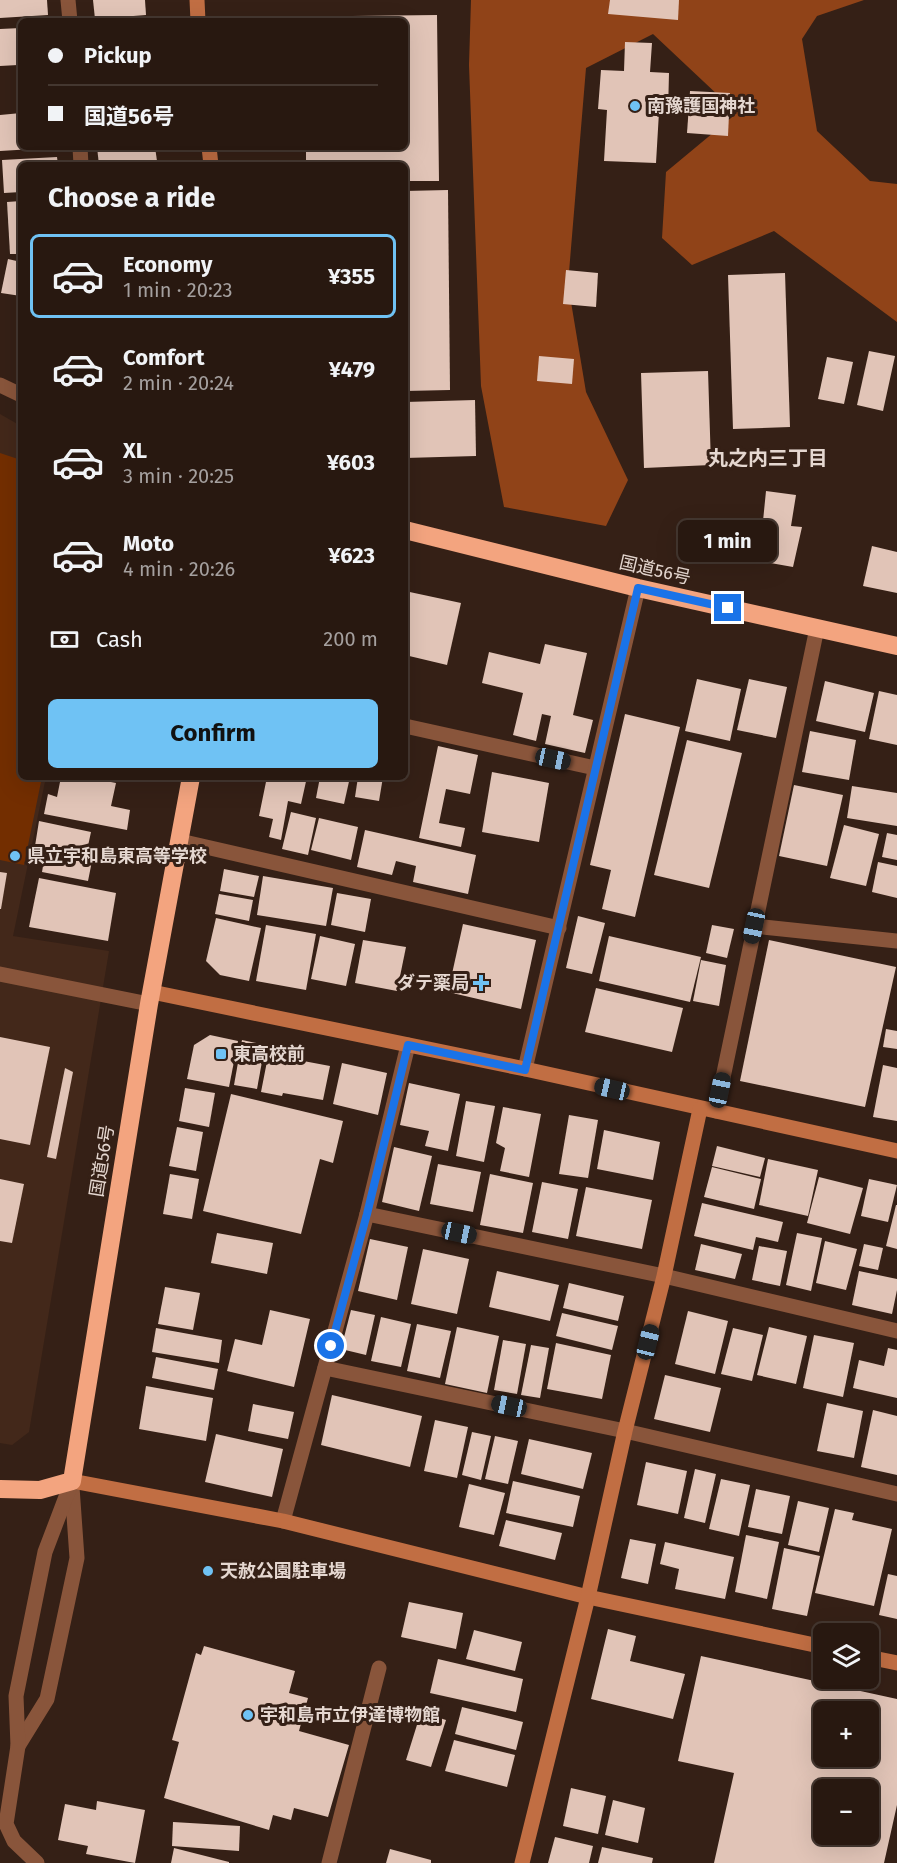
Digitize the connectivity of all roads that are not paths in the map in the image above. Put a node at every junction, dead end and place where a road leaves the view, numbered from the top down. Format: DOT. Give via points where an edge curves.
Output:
graph roads {
  1 [pos="68,0"];
  2 [pos="197,0"];
  3 [pos="70,18"];
  4 [pos="198,18"];
  5 [pos="0,385"];
  6 [pos="18,394"];
  7 [pos="408,531"];
  8 [pos="638,588"];
  9 [pos="817,628"];
  10 [pos="897,646"];
  11 [pos="408,727"];
  12 [pos="595,768"];
  13 [pos="190,780"];
  14 [pos="180,841"];
  15 [pos="754,926"];
  16 [pos="559,928"];
  17 [pos="897,942"];
  18 [pos="0,974"];
  19 [pos="151,998"];
  20 [pos="408,1045"];
  21 [pos="525,1070"];
  22 [pos="700,1109"];
  23 [pos="716,1111"];
  24 [pos="897,1151"];
  25 [pos="367,1214"];
  26 [pos="664,1276"];
  27 [pos="897,1331"];
  28 [pos="325,1368"];
  29 [pos="625,1431"];
  30 [pos="72,1481"];
  31 [pos="0,1489"];
  32 [pos="897,1494"];
  33 [pos="283,1521"];
  34 [pos="588,1597"];
  35 [pos="813,1645"];
  36 [pos="879,1659"];
  37 [pos="897,1663"];
  38 [pos="379,1668"];
  39 [pos="18,1746"];
  40 [pos="37,1863"];
  41 [pos="329,1863"];
  42 [pos="522,1863"];
  1 -- 3 [label="street"];
  2 -- 4 [label="street"];
  5 -- 6 [label="street"];
  7 -- 8 [label="highway, 国道56号"];
  8 -- 9 [label="highway, 国道56号"];
  8 -- 12 [label="street"];
  9 -- 10 [label="highway, 国道56号"];
  9 -- 15 [label="street"];
  11 -- 12 [label="street"];
  12 -- 16 [label="street"];
  13 -- 14 [label="highway, 国道56号"];
  14 -- 16 [label="street"];
  14 -- 19 [label="highway, 国道56号"];
  15 -- 17 [label="street"];
  15 -- 23 [label="street"];
  16 -- 21 [label="street"];
  18 -- 19 [label="street"];
  19 -- 20 [label="street"];
  19 -- 30 [label="highway, 国道56号"];
  20 -- 21 [label="street"];
  20 -- 25 [label="street"];
  21 -- 22 [label="street"];
  22 -- 23 [label="street"];
  22 -- 26 [label="street"];
  23 -- 24 [label="street"];
  25 -- 26 [label="street"];
  25 -- 28 [label="street"];
  26 -- 27 [label="street"];
  26 -- 29 [label="street"];
  28 -- 29 [label="street"];
  28 -- 33 [label="street"];
  29 -- 32 [label="street"];
  29 -- 34 [label="street"];
  30 -- 31 [label="highway" via="40,1490"];
  30 -- 33 [label="street"];
  30 -- 39 [label="street" via="40,1574 16,1696"];
  30 -- 39 [label="street" via="77,1558 47,1699"];
  33 -- 34 [label="street"];
  34 -- 35 [label="street"];
  34 -- 42 [label="street"];
  36 -- 37 [label="street"];
  38 -- 41 [label="street"];
  39 -- 40 [label="street" via="6,1824 14,1841"];
}
